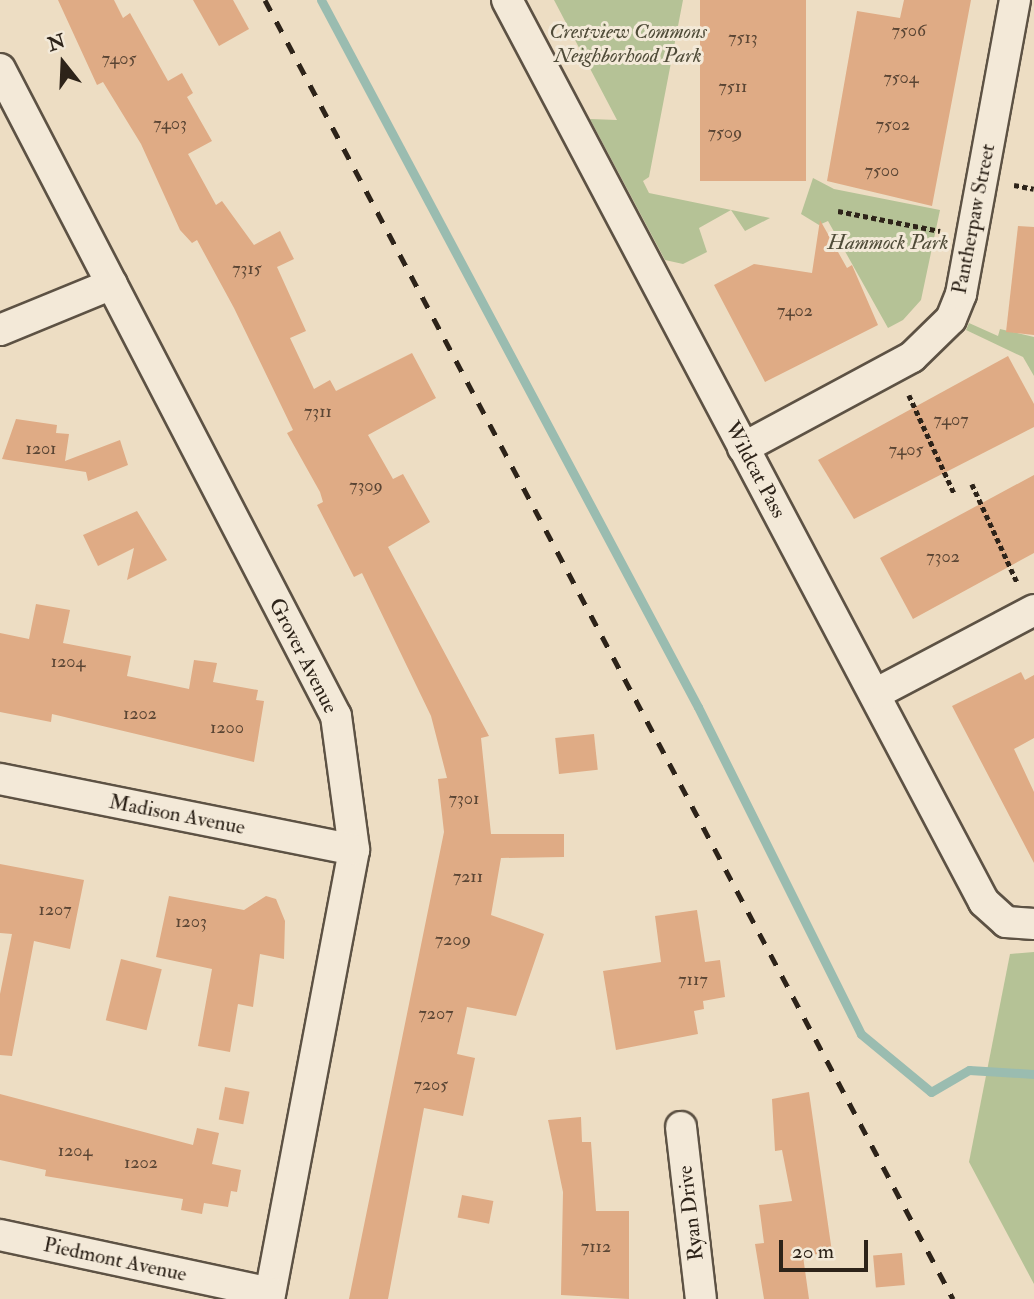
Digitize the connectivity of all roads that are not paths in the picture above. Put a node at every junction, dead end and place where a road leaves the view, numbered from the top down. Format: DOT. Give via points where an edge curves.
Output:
graph roads {
  1 [pos="507,0"];
  2 [pos="1015,0"];
  3 [pos="0,69"];
  4 [pos="112,284"];
  5 [pos="0,330"];
  6 [pos="743,448"];
  7 [pos="1034,610"];
  8 [pos="875,694"];
  9 [pos="0,779"];
  10 [pos="354,850"];
  11 [pos="1027,925"];
  12 [pos="681,1127"];
  13 [pos="0,1236"];
  14 [pos="270,1296"];
  15 [pos="701,1299"];
  1 -- 6 [label="street, Wildcat Pass"];
  2 -- 6 [label="street, Pantherpaw Street" via="961,294 951,319 912,357"];
  3 -- 4 [label="street, Grover Avenue"];
  4 -- 5 [label="street"];
  4 -- 10 [label="street, Grover Avenue" via="336,716"];
  6 -- 8 [label="street, Wildcat Pass"];
  7 -- 8 [label="street"];
  8 -- 11 [label="street, Wildcat Pass" via="984,902"];
  9 -- 10 [label="street, Madison Avenue"];
  10 -- 14 [label="street, Grover Avenue"];
  12 -- 15 [label="street, Ryan Drive"];
  13 -- 14 [label="street, Piedmont Avenue"];
}
